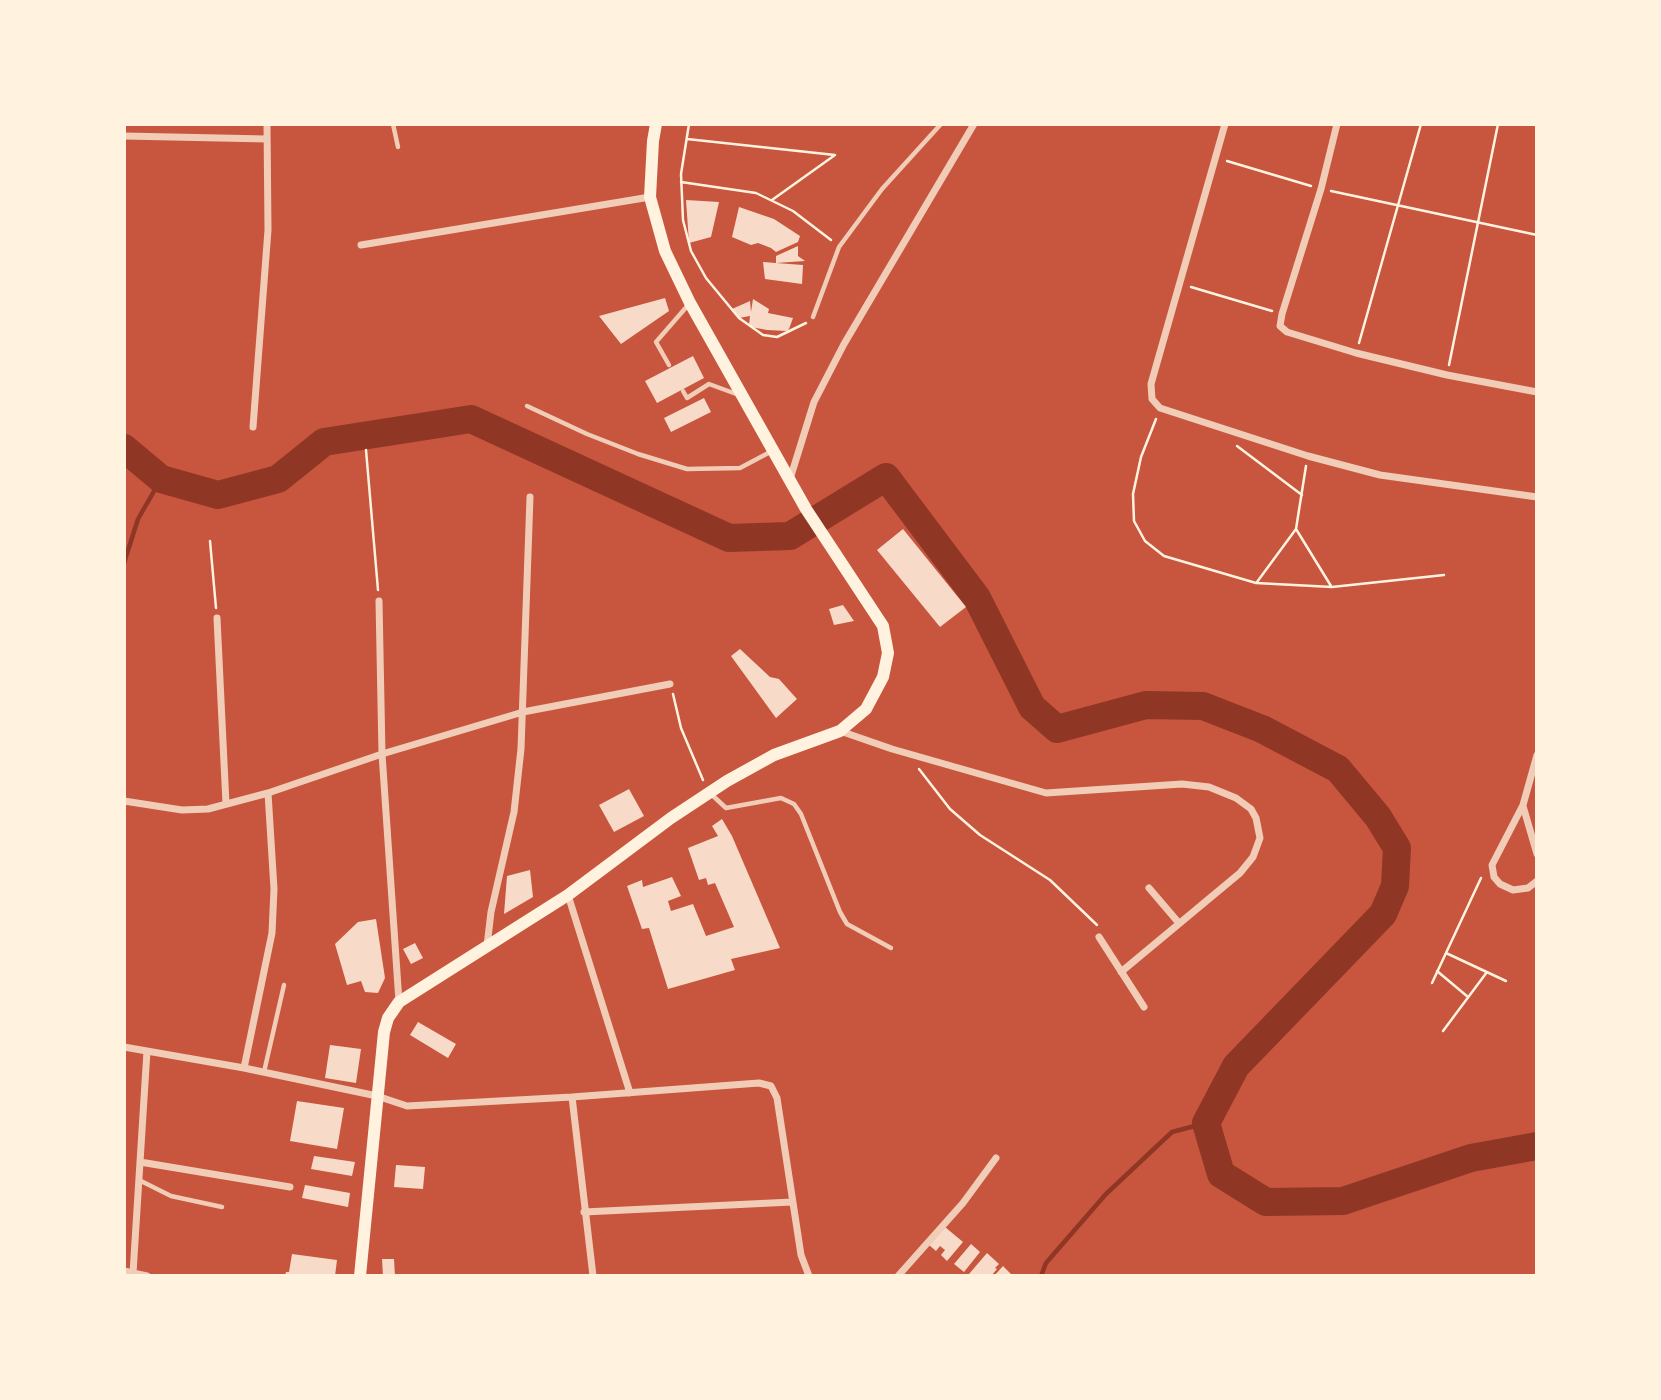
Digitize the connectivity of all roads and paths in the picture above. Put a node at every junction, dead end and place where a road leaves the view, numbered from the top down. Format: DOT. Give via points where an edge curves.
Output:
graph roads {
  1 [pos="267,124"];
  2 [pos="393,124"];
  3 [pos="656,124"];
  4 [pos="689,124"];
  5 [pos="941,124"];
  6 [pos="974,124"];
  7 [pos="1225,124"];
  8 [pos="1338,124"];
  9 [pos="1421,124"];
  10 [pos="1498,124"];
  11 [pos="124,136"];
  12 [pos="267,139"];
  13 [pos="687,139"];
  14 [pos="398,147"];
  15 [pos="1216,158"];
  16 [pos="681,182"];
  17 [pos="1321,189"];
  18 [pos="650,197"];
  19 [pos="772,200"];
  20 [pos="1400,204"];
  21 [pos="1479,223"];
  22 [pos="1537,235"];
  23 [pos="361,245"];
  24 [pos="839,247"];
  25 [pos="1178,283"];
  26 [pos="690,303"];
  27 [pos="1282,314"];
  28 [pos="813,317"];
  29 [pos="1356,353"];
  30 [pos="669,365"];
  31 [pos="1447,375"];
  32 [pos="683,391"];
  33 [pos="1537,392"];
  34 [pos="743,396"];
  35 [pos="527,406"];
  36 [pos="1160,408"];
  37 [pos="253,427"];
  38 [pos="1228,439"];
  39 [pos="366,450"];
  40 [pos="773,450"];
  41 [pos="1308,456"];
  42 [pos="789,480"];
  43 [pos="1301,495"];
  44 [pos="530,497"];
  45 [pos="1537,497"];
  46 [pos="1296,529"];
  47 [pos="210,541"];
  48 [pos="1444,575"];
  49 [pos="1256,583"];
  50 [pos="1332,587"];
  51 [pos="379,601"];
  52 [pos="217,618"];
  53 [pos="670,684"];
  54 [pos="523,712"];
  55 [pos="839,731"];
  56 [pos="382,754"];
  57 [pos="1537,755"];
  58 [pos="918,768"];
  59 [pos="709,792"];
  60 [pos="268,793"];
  61 [pos="124,801"];
  62 [pos="226,804"];
  63 [pos="1523,806"];
  64 [pos="1537,854"];
  65 [pos="1492,864"];
  66 [pos="1537,881"];
  67 [pos="1149,888"];
  68 [pos="568,895"];
  69 [pos="1178,922"];
  70 [pos="1099,937"];
  71 [pos="486,946"];
  72 [pos="891,948"];
  73 [pos="1446,953"];
  74 [pos="1437,971"];
  75 [pos="1121,972"];
  76 [pos="1487,972"];
  77 [pos="1506,981"];
  78 [pos="1432,983"];
  79 [pos="284,985"];
  80 [pos="1468,998"];
  81 [pos="400,1002"];
  82 [pos="1144,1007"];
  83 [pos="1443,1031"];
  84 [pos="124,1047"];
  85 [pos="147,1051"];
  86 [pos="244,1068"];
  87 [pos="264,1072"];
  88 [pos="630,1093"];
  89 [pos="377,1097"];
  90 [pos="572,1097"];
  91 [pos="996,1158"];
  92 [pos="141,1162"];
  93 [pos="139,1180"];
  94 [pos="289,1186"];
  95 [pos="792,1202"];
  96 [pos="222,1207"];
  97 [pos="584,1212"];
  98 [pos="128,1272"];
  99 [pos="147,1276"];
  100 [pos="360,1276"];
  101 [pos="593,1276"];
  102 [pos="809,1276"];
  103 [pos="898,1276"];
  1 -- 12 [label="street"];
  2 -- 14 [label="lane"];
  3 -- 18 [label="main road"];
  4 -- 13 [label="path"];
  5 -- 24 [label="lane" via="882,189"];
  6 -- 42 [label="street" via="844,344 814,402"];
  7 -- 15 [label="street"];
  8 -- 17 [label="street"];
  9 -- 20 [label="path"];
  10 -- 21 [label="path"];
  11 -- 12 [label="street"];
  12 -- 37 [label="street" via="268,230"];
  13 -- 16 [label="path"];
  13 -- 19 [label="path" via="835,155"];
  15 -- 17 [label="path"];
  15 -- 25 [label="street"];
  16 -- 19 [label="path" via="756,193"];
  16 -- 28 [label="path" via="682,220 691,251 706,278 739,318 763,335 777,337"];
  17 -- 20 [label="path"];
  17 -- 27 [label="street"];
  18 -- 23 [label="street"];
  18 -- 26 [label="main road" via="664,251"];
  19 -- 24 [label="path"];
  20 -- 21 [label="path"];
  20 -- 29 [label="path"];
  21 -- 22 [label="path"];
  21 -- 31 [label="path"];
  24 -- 28 [label="lane"];
  25 -- 27 [label="path"];
  25 -- 36 [label="street" via="1151,384 1152,399"];
  26 -- 30 [label="lane" via="656,342"];
  26 -- 34 [label="main road"];
  27 -- 29 [label="street" via="1280,326 1287,332"];
  29 -- 31 [label="street"];
  31 -- 33 [label="street"];
  32 -- 34 [label="lane" via="687,398 709,384"];
  34 -- 40 [label="main road"];
  35 -- 40 [label="lane" via="612,444 687,469 740,468"];
  36 -- 41 [label="street"];
  36 -- 49 [label="path" via="1141,457 1133,494 1134,521 1145,541 1164,556"];
  38 -- 43 [label="path"];
  39 -- 51 [label="path"];
  40 -- 42 [label="main road"];
  41 -- 43 [label="path"];
  41 -- 45 [label="street" via="1380,475"];
  42 -- 55 [label="main road" via="883,626 888,653 883,677 866,709"];
  43 -- 46 [label="path"];
  44 -- 54 [label="street"];
  46 -- 49 [label="path"];
  46 -- 50 [label="path"];
  47 -- 52 [label="path"];
  48 -- 50 [label="path"];
  49 -- 50 [label="path"];
  51 -- 56 [label="street"];
  52 -- 62 [label="street"];
  53 -- 54 [label="street"];
  53 -- 59 [label="path" via="681,728"];
  54 -- 56 [label="street"];
  54 -- 71 [label="street" via="514,812"];
  55 -- 59 [label="main road" via="774,755"];
  55 -- 69 [label="street" via="1046,793 1182,784 1209,787 1236,798 1251,809 1260,838 1240,873"];
  56 -- 60 [label="street"];
  56 -- 81 [label="street"];
  57 -- 63 [label="street"];
  58 -- 70 [label="path" via="950,809 980,835 1050,880 1101,929"];
  59 -- 68 [label="main road"];
  59 -- 72 [label="lane" via="726,808 781,798 794,804 847,924"];
  60 -- 62 [label="street"];
  60 -- 86 [label="street" via="272,933"];
  61 -- 62 [label="street" via="182,810"];
  63 -- 64 [label="street"];
  63 -- 65 [label="street"];
  65 -- 66 [label="street" via="1494,877 1513,890"];
  65 -- 73 [label="path"];
  67 -- 69 [label="street"];
  68 -- 71 [label="main road"];
  68 -- 88 [label="street"];
  69 -- 75 [label="street"];
  70 -- 75 [label="street"];
  71 -- 81 [label="main road"];
  73 -- 74 [label="path"];
  73 -- 76 [label="path"];
  74 -- 78 [label="path"];
  74 -- 80 [label="path"];
  75 -- 82 [label="street"];
  76 -- 77 [label="path"];
  76 -- 80 [label="path"];
  79 -- 87 [label="lane"];
  80 -- 83 [label="path"];
  81 -- 89 [label="main road" via="384,1032"];
  84 -- 85 [label="street"];
  85 -- 86 [label="street"];
  85 -- 92 [label="street"];
  86 -- 87 [label="street"];
  87 -- 89 [label="street"];
  88 -- 90 [label="street"];
  88 -- 95 [label="street" via="759,1083 771,1086 777,1098"];
  89 -- 90 [label="street" via="407,1106"];
  89 -- 100 [label="main road"];
  90 -- 97 [label="street"];
  91 -- 103 [label="street"];
  92 -- 93 [label="street"];
  92 -- 94 [label="street"];
  93 -- 96 [label="lane" via="171,1196"];
  93 -- 98 [label="street"];
  95 -- 97 [label="street"];
  95 -- 102 [label="street" via="800,1255"];
  97 -- 101 [label="street"];
  98 -- 99 [label="street"];
}
